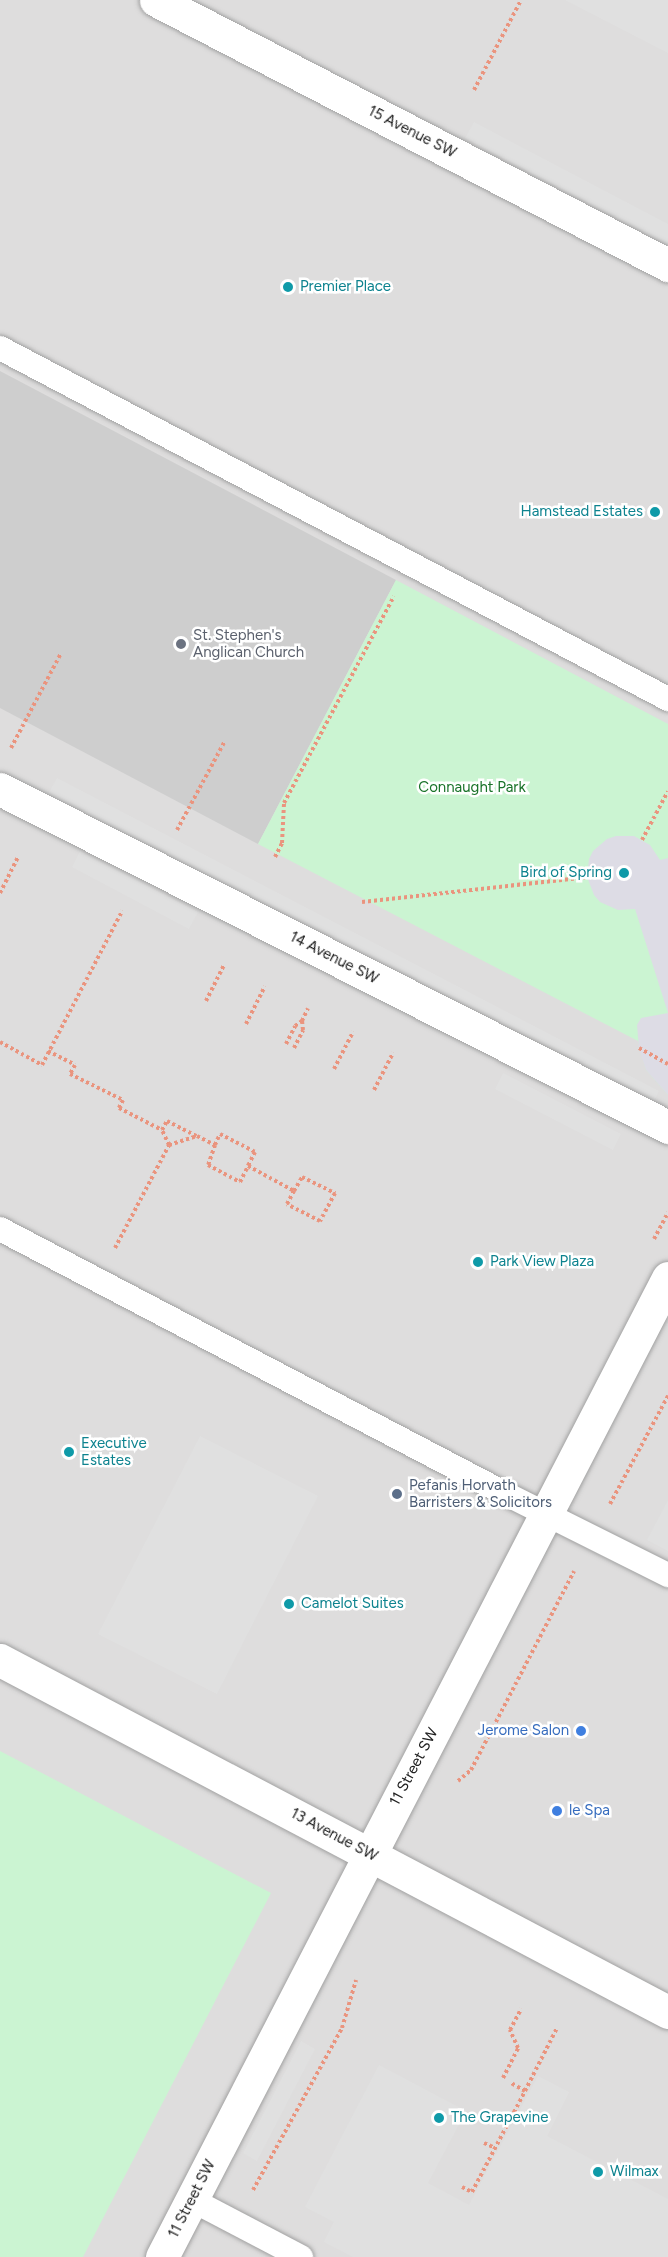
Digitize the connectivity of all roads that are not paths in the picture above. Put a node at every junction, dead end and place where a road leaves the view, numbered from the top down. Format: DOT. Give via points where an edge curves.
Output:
graph roads {
  1 [pos="156,0"];
  2 [pos="668,265"];
  3 [pos="0,348"];
  4 [pos="668,699"];
  5 [pos="0,789"];
  6 [pos="668,1127"];
  7 [pos="0,1229"];
  8 [pos="668,1278"];
  9 [pos="546,1513"];
  10 [pos="668,1575"];
  11 [pos="0,1660"];
  12 [pos="369,1854"];
  13 [pos="668,2012"];
  14 [pos="192,2200"];
  15 [pos="162,2257"];
  16 [pos="301,2257"];
  1 -- 2 [label="street, 15 Avenue SW"];
  3 -- 4 [label="lane"];
  5 -- 6 [label="street, 14 Avenue SW"];
  7 -- 9 [label="lane"];
  8 -- 9 [label="street, 11 Street SW"];
  9 -- 10 [label="lane"];
  9 -- 12 [label="street, 11 Street SW"];
  11 -- 12 [label="street, 13 Avenue SW"];
  12 -- 13 [label="street, 13 Avenue SW"];
  12 -- 14 [label="street, 11 Street SW"];
  14 -- 15 [label="street, 11 Street SW"];
  14 -- 16 [label="lane"];
}
